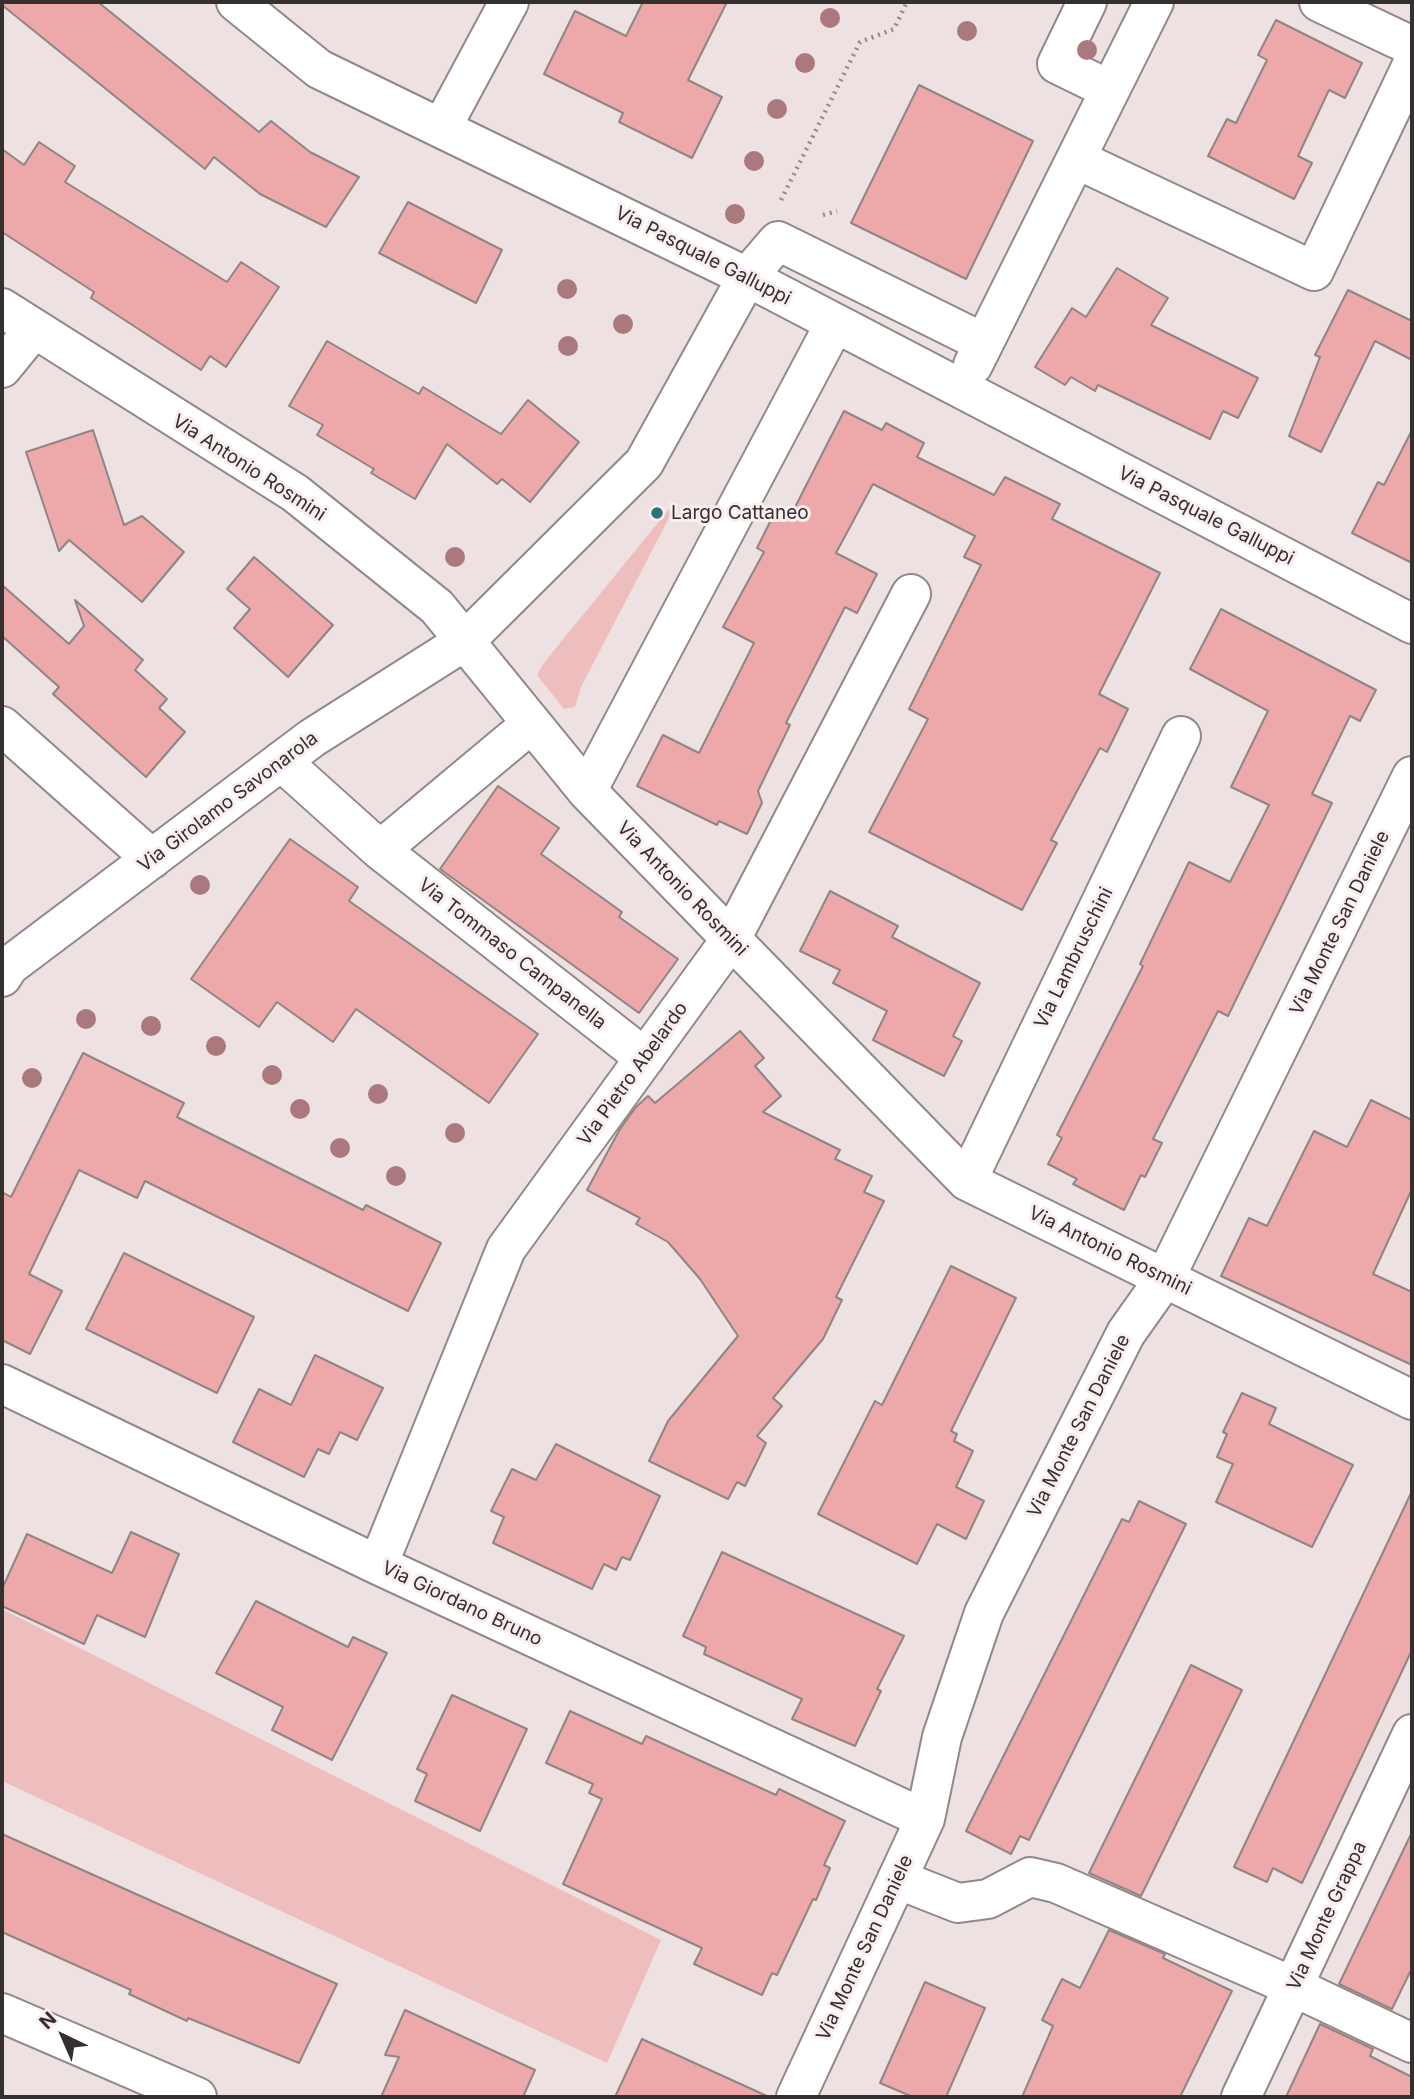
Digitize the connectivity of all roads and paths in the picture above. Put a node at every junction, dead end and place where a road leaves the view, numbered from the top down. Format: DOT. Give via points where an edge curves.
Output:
graph roads {
  1 [pos="236,2"];
  2 [pos="509,2"];
  3 [pos="907,2"];
  4 [pos="1087,2"];
  5 [pos="1154,2"];
  6 [pos="1319,2"];
  7 [pos="1412,46"];
  8 [pos="1412,65"];
  9 [pos="1110,90"];
  10 [pos="442,127"];
  11 [pos="1076,159"];
  12 [pos="780,202"];
  13 [pos="838,211"];
  14 [pos="813,217"];
  15 [pos="747,277"];
  16 [pos="2,308"];
  17 [pos="835,323"];
  18 [pos="33,330"];
  19 [pos="984,343"];
  20 [pos="2,368"];
  21 [pos="961,389"];
  22 [pos="911,594"];
  23 [pos="1412,624"];
  24 [pos="465,642"];
  25 [pos="531,724"];
  26 [pos="2,726"];
  27 [pos="1181,736"];
  28 [pos="281,761"];
  29 [pos="1412,776"];
  30 [pos="587,791"];
  31 [pos="380,850"];
  32 [pos="152,859"];
  33 [pos="731,939"];
  34 [pos="2,977"];
  35 [pos="645,1058"];
  36 [pos="967,1181"];
  37 [pos="1165,1278"];
  38 [pos="2,1384"];
  39 [pos="1412,1400"];
  40 [pos="378,1565"];
  41 [pos="1412,1734"];
  42 [pos="925,1819"];
  43 [pos="897,1880"];
  44 [pos="1294,1987"];
  45 [pos="2,2013"];
  46 [pos="1412,2043"];
  47 [pos="197,2097"];
  48 [pos="796,2097"];
  49 [pos="1241,2097"];
  1 -- 10 [label="street, Via Pasquale Galluppi" via="319,69"];
  2 -- 10 [label="street"];
  3 -- 12 [label="path" via="894,29 860,42"];
  4 -- 9 [label="street" via="1057,64"];
  5 -- 9 [label="street"];
  6 -- 7 [label="street"];
  8 -- 11 [label="street" via="1314,271"];
  9 -- 11 [label="street"];
  10 -- 15 [label="street, Via Pasquale Galluppi"];
  11 -- 19 [label="street"];
  13 -- 14 [label="path"];
  15 -- 17 [label="street, Via Pasquale Galluppi"];
  15 -- 19 [label="street" via="778,241"];
  15 -- 24 [label="street" via="644,463"];
  16 -- 18 [label="street, Via Antonio Rosmini"];
  17 -- 21 [label="street, Via Pasquale Galluppi"];
  17 -- 30 [label="street"];
  18 -- 20 [label="street"];
  18 -- 24 [label="street, Via Antonio Rosmini" via="295,493 437,607"];
  19 -- 21 [label="street"];
  21 -- 23 [label="street, Via Pasquale Galluppi"];
  22 -- 33 [label="street, Via Pietro Abelardo"];
  24 -- 25 [label="street, Via Antonio Rosmini"];
  24 -- 28 [label="street, Via Girolamo Savonarola"];
  25 -- 30 [label="street, Via Antonio Rosmini"];
  25 -- 31 [label="street"];
  26 -- 32 [label="street"];
  27 -- 36 [label="street, Via Lambruschini"];
  28 -- 31 [label="street, Via Tommaso Campanella"];
  28 -- 32 [label="street, Via Girolamo Savonarola"];
  29 -- 37 [label="street, Via Monte San Daniele"];
  30 -- 33 [label="street, Via Antonio Rosmini"];
  31 -- 35 [label="street, Via Tommaso Campanella"];
  32 -- 34 [label="street, Via Girolamo Savonarola" via="9,966"];
  33 -- 35 [label="street, Via Pietro Abelardo"];
  33 -- 36 [label="street, Via Antonio Rosmini"];
  35 -- 40 [label="street, Via Pietro Abelardo" via="506,1249"];
  36 -- 37 [label="street, Via Antonio Rosmini"];
  37 -- 39 [label="street, Via Antonio Rosmini"];
  37 -- 42 [label="street, Via Monte San Daniele" via="1126,1334 984,1613 942,1737"];
  38 -- 40 [label="street, Via Giordano Bruno"];
  40 -- 42 [label="street, Via Giordano Bruno"];
  41 -- 44 [label="street, Via Monte Grappa"];
  42 -- 43 [label="street, Via Monte San Daniele"];
  43 -- 44 [label="street" via="958,1903 988,1899 1030,1877 1056,1883"];
  43 -- 48 [label="street, Via Monte San Daniele"];
  44 -- 46 [label="street"];
  44 -- 49 [label="street, Via Monte Grappa"];
  45 -- 47 [label="street"];
}
